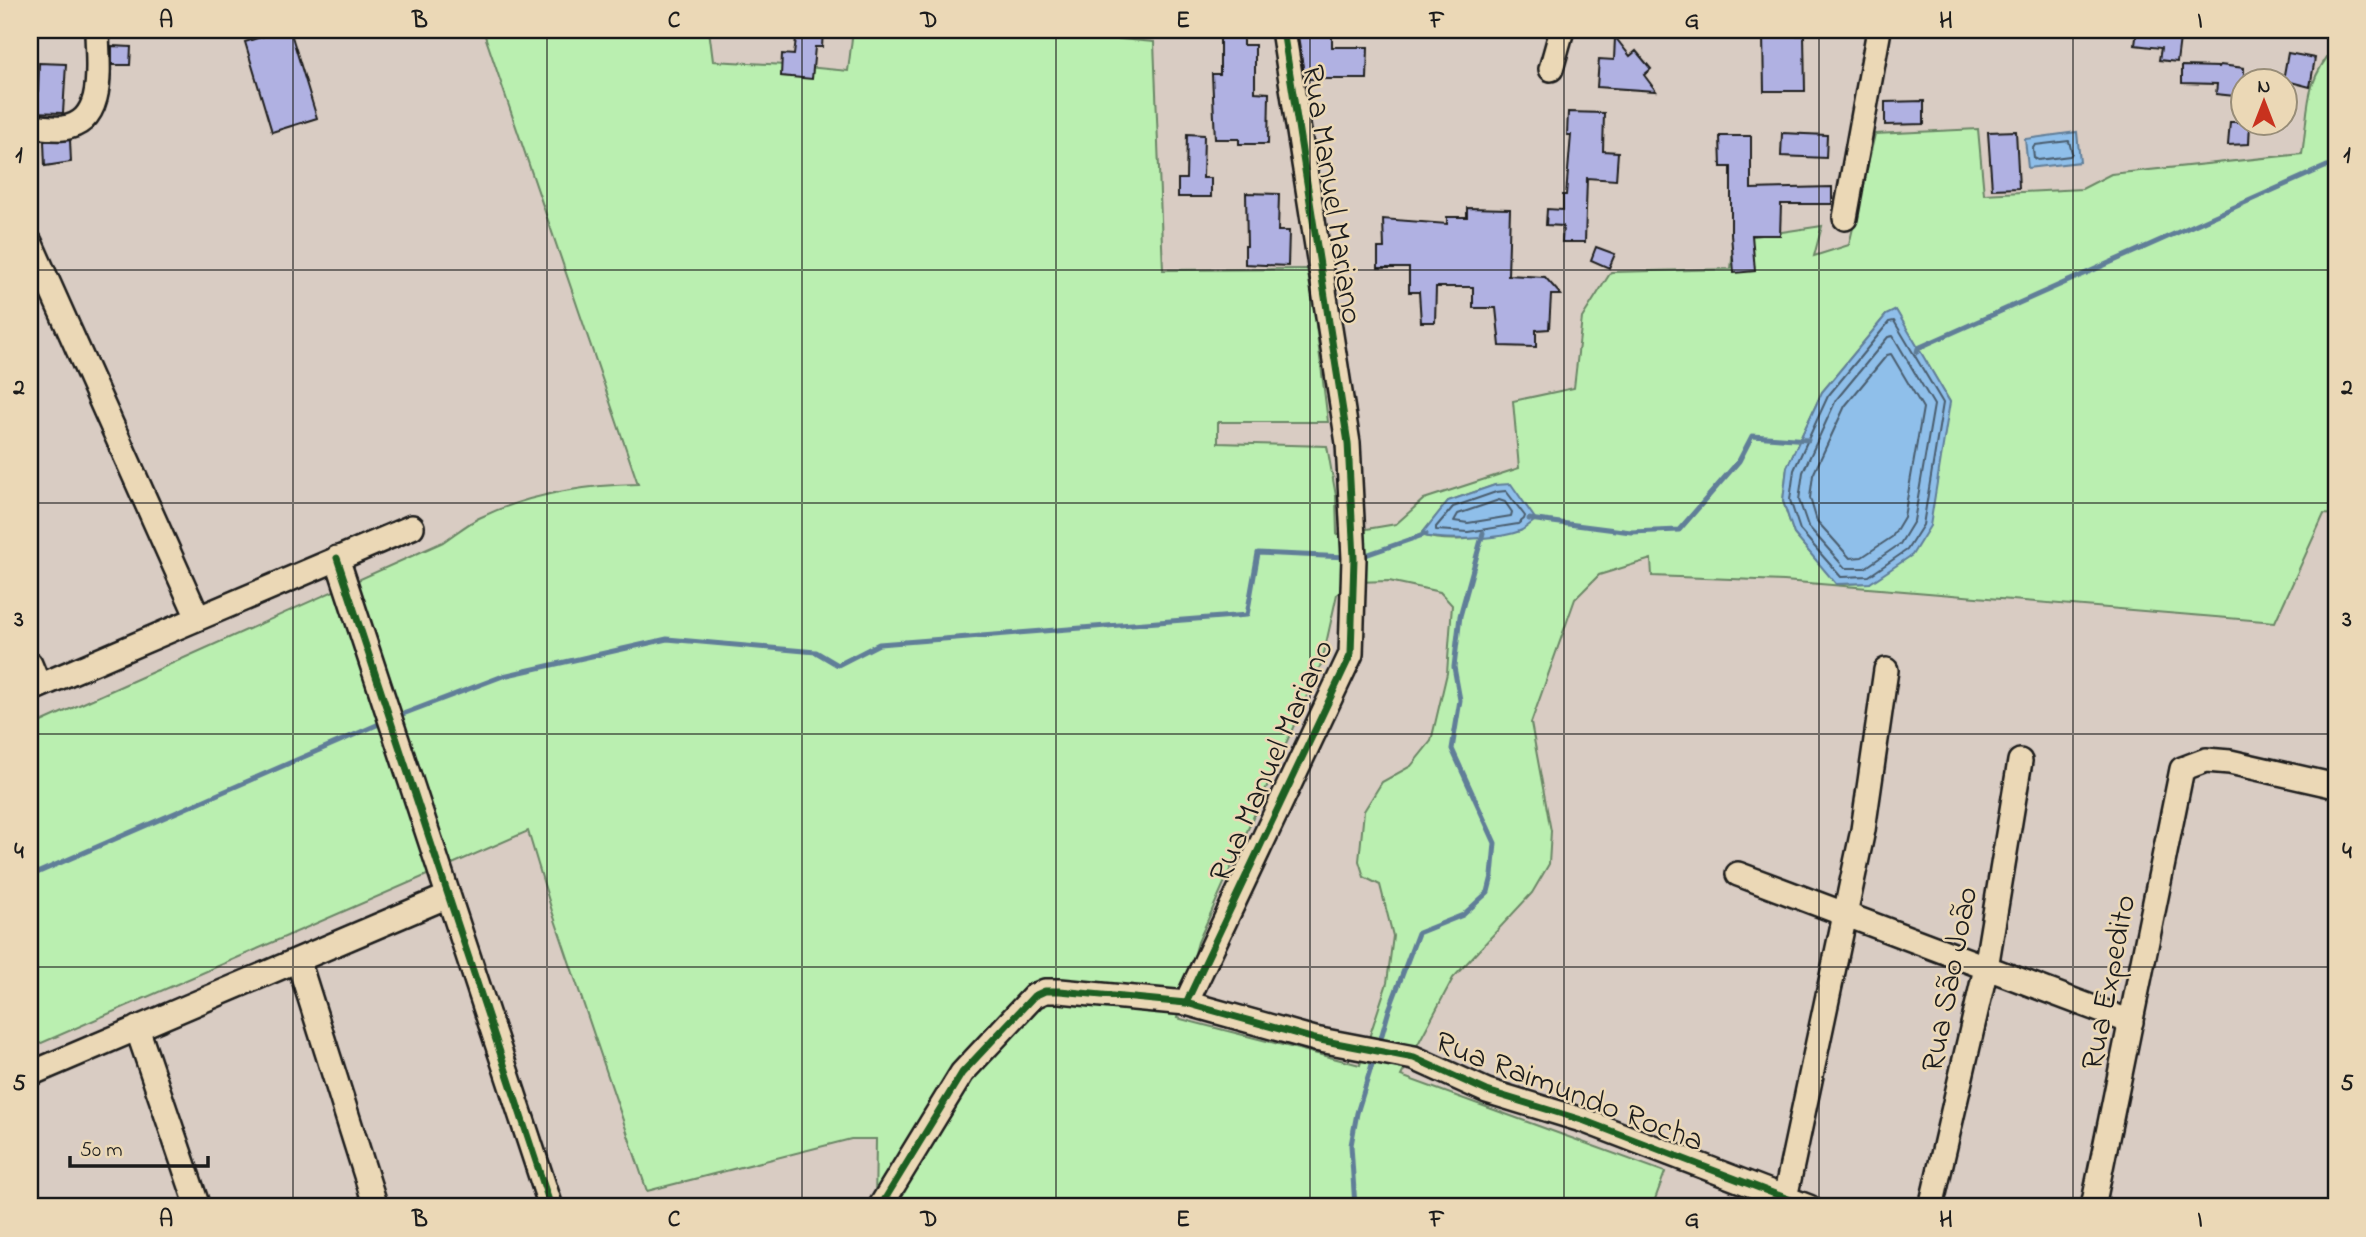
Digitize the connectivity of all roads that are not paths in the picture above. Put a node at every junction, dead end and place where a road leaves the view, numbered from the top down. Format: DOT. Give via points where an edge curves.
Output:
graph roads {
  1 [pos="97,30"];
  2 [pos="1283,30"];
  3 [pos="1562,30"];
  4 [pos="1879,30"];
  5 [pos="1551,69"];
  6 [pos="30,126"];
  7 [pos="1845,218"];
  8 [pos="30,242"];
  9 [pos="412,527"];
  10 [pos="337,558"];
  11 [pos="198,618"];
  12 [pos="30,664"];
  13 [pos="1886,670"];
  14 [pos="35,688"];
  15 [pos="2020,761"];
  16 [pos="2336,786"];
  17 [pos="1738,874"];
  18 [pos="448,896"];
  19 [pos="1847,914"];
  20 [pos="298,960"];
  21 [pos="1986,968"];
  22 [pos="1186,1003"];
  23 [pos="2131,1022"];
  24 [pos="137,1028"];
  25 [pos="30,1074"];
  26 [pos="1785,1198"];
  27 [pos="198,1207"];
  28 [pos="376,1207"];
  29 [pos="551,1207"];
  30 [pos="880,1207"];
  31 [pos="1809,1207"];
  32 [pos="1931,1207"];
  33 [pos="2093,1207"];
  1 -- 6 [label="street" via="92,109 63,128"];
  2 -- 22 [label="street, Rua Manuel Mariano" via="1348,443 1354,558 1351,654"];
  3 -- 5 [label="street"];
  4 -- 7 [label="street"];
  8 -- 11 [label="street"];
  9 -- 10 [label="street"];
  10 -- 11 [label="street"];
  10 -- 18 [label="street"];
  11 -- 14 [label="street"];
  12 -- 14 [label="street"];
  13 -- 19 [label="street" via="1864,830"];
  15 -- 21 [label="street, Rua São João"];
  16 -- 23 [label="street, Rua Expedito" via="2230,762 2206,760 2182,769"];
  17 -- 19 [label="street"];
  18 -- 20 [label="street"];
  18 -- 29 [label="street"];
  19 -- 21 [label="street"];
  19 -- 26 [label="street"];
  20 -- 24 [label="street"];
  20 -- 28 [label="street"];
  21 -- 23 [label="street"];
  21 -- 32 [label="street, Rua São João"];
  22 -- 26 [label="street, Rua Raimundo Rocha" via="1315,1039 1414,1058 1487,1091 1585,1121"];
  22 -- 30 [label="street" via="1060,991 1034,996 962,1073"];
  23 -- 33 [label="street, Rua Expedito"];
  24 -- 25 [label="street"];
  24 -- 27 [label="street"];
  26 -- 31 [label="street, Rua Raimundo Rocha"];
}
